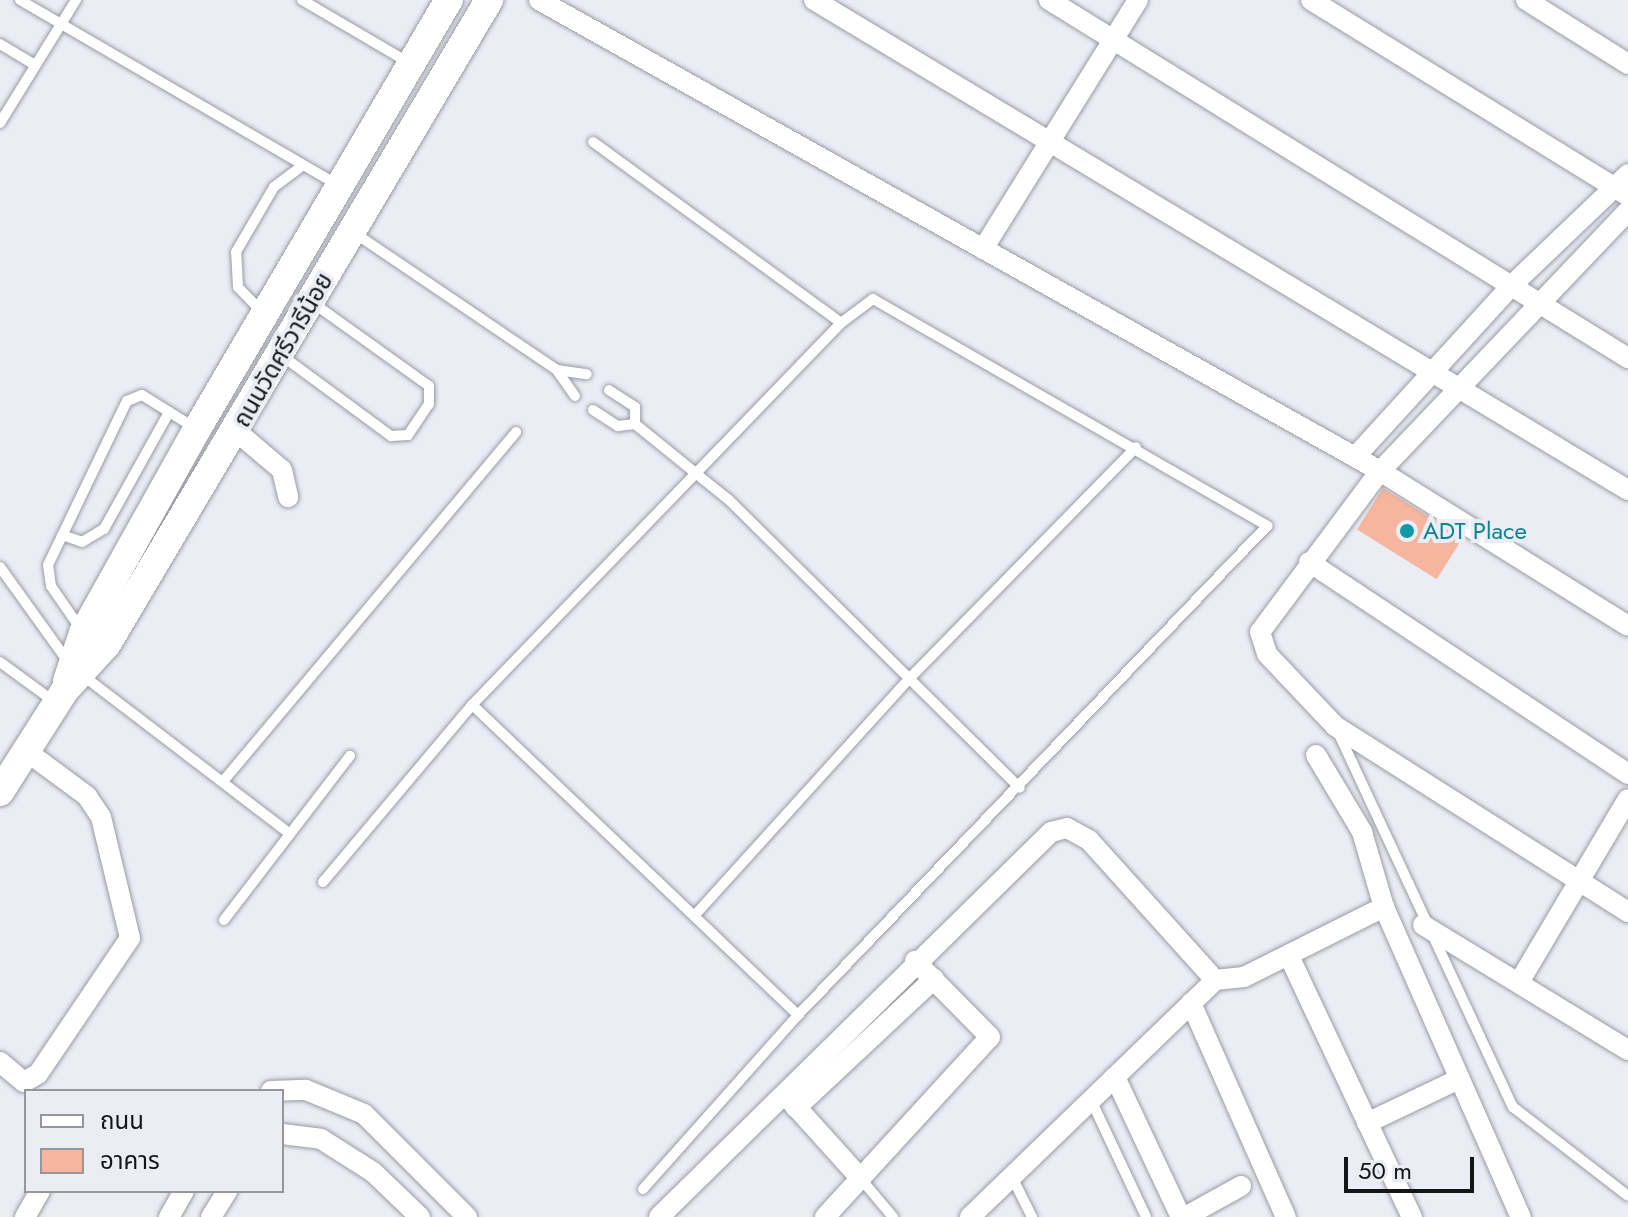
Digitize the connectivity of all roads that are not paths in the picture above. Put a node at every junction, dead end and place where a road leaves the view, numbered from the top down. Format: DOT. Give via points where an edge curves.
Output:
graph roads {
  1 [pos="20,0"];
  2 [pos="76,0"];
  3 [pos="302,0"];
  4 [pos="449,0"];
  5 [pos="489,0"];
  6 [pos="539,0"];
  7 [pos="814,0"];
  8 [pos="1049,0"];
  9 [pos="1138,0"];
  10 [pos="1311,0"];
  11 [pos="1526,0"];
  12 [pos="60,23"];
  13 [pos="1112,39"];
  14 [pos="0,44"];
  15 [pos="411,64"];
  16 [pos="1628,64"];
  17 [pos="35,65"];
  18 [pos="0,94"];
  19 [pos="13,102"];
  20 [pos="0,123"];
  21 [pos="593,142"];
  22 [pos="1049,142"];
  23 [pos="303,165"];
  24 [pos="1628,174"];
  25 [pos="1609,184"];
  26 [pos="340,186"];
  27 [pos="1628,196"];
  28 [pos="1628,211"];
  29 [pos="353,232"];
  30 [pos="983,249"];
  31 [pos="1511,286"];
  32 [pos="311,302"];
  33 [pos="1540,303"];
  34 [pos="264,315"];
  35 [pos="841,323"];
  36 [pos="280,355"];
  37 [pos="1628,358"];
  38 [pos="557,370"];
  39 [pos="1431,371"];
  40 [pos="587,374"];
  41 [pos="609,390"];
  42 [pos="1465,390"];
  43 [pos="575,396"];
  44 [pos="593,410"];
  45 [pos="169,412"];
  46 [pos="635,424"];
  47 [pos="197,429"];
  48 [pos="516,432"];
  49 [pos="231,438"];
  50 [pos="1136,447"];
  51 [pos="1355,457"];
  52 [pos="1380,471"];
  53 [pos="700,476"];
  54 [pos="1628,490"];
  55 [pos="288,497"];
  56 [pos="62,535"];
  57 [pos="1309,562"];
  58 [pos="0,567"];
  59 [pos="1628,626"];
  60 [pos="83,633"];
  61 [pos="0,662"];
  62 [pos="910,678"];
  63 [pos="68,683"];
  64 [pos="472,705"];
  65 [pos="1335,726"];
  66 [pos="26,751"];
  67 [pos="1316,755"];
  68 [pos="350,756"];
  69 [pos="1628,774"];
  70 [pos="225,779"];
  71 [pos="1020,788"];
  72 [pos="0,792"];
  73 [pos="1628,799"];
  74 [pos="289,833"];
  75 [pos="1578,881"];
  76 [pos="323,882"];
  77 [pos="1384,907"];
  78 [pos="1628,912"];
  79 [pos="695,915"];
  80 [pos="224,920"];
  81 [pos="1423,925"];
  82 [pos="1289,956"];
  83 [pos="915,961"];
  84 [pos="934,979"];
  85 [pos="1521,979"];
  86 [pos="1215,980"];
  87 [pos="1191,1003"];
  88 [pos="798,1015"];
  89 [pos="1628,1050"];
  90 [pos="0,1062"];
  91 [pos="1115,1077"];
  92 [pos="1459,1079"];
  93 [pos="284,1090"];
  94 [pos="782,1091"];
  95 [pos="1091,1100"];
  96 [pos="796,1108"];
  97 [pos="1367,1123"];
  98 [pos="291,1134"];
  99 [pos="404,1151"];
  100 [pos="1012,1177"];
  101 [pos="861,1179"];
  102 [pos="382,1180"];
  103 [pos="1241,1186"];
  104 [pos="643,1189"];
  105 [pos="39,1193"];
  106 [pos="183,1193"];
  107 [pos="226,1193"];
  108 [pos="1628,1196"];
  109 [pos="25,1217"];
  110 [pos="169,1217"];
  111 [pos="211,1217"];
  112 [pos="420,1217"];
  113 [pos="467,1217"];
  114 [pos="659,1217"];
  115 [pos="825,1217"];
  116 [pos="893,1217"];
  117 [pos="970,1217"];
  118 [pos="1032,1217"];
  119 [pos="1146,1217"];
  120 [pos="1183,1217"];
  121 [pos="1286,1217"];
  122 [pos="1412,1217"];
  123 [pos="1521,1217"];
  1 -- 12 [label="lane"];
  2 -- 12 [label="lane"];
  3 -- 15 [label="lane"];
  4 -- 15 [label="main road, ถนนวัดศรีวารีน้อย"];
  5 -- 29 [label="main road, ถนนวัดศรีวารีน้อย"];
  6 -- 30 [label="street"];
  7 -- 22 [label="street"];
  8 -- 13 [label="street"];
  9 -- 13 [label="street"];
  10 -- 25 [label="street"];
  11 -- 16 [label="street"];
  12 -- 17 [label="lane"];
  12 -- 23 [label="lane"];
  13 -- 22 [label="street"];
  13 -- 31 [label="street"];
  14 -- 17 [label="lane"];
  15 -- 26 [label="main road, ถนนวัดศรีวารีน้อย"];
  17 -- 19 [label="lane"];
  18 -- 19 [label="lane"];
  19 -- 20 [label="lane"];
  21 -- 35 [label="lane"];
  22 -- 30 [label="street"];
  22 -- 39 [label="street"];
  23 -- 26 [label="lane"];
  23 -- 34 [label="lane" via="274,187 236,252 238,287"];
  24 -- 25 [label="street"];
  25 -- 27 [label="street"];
  25 -- 31 [label="street"];
  26 -- 34 [label="main road, ถนนวัดศรีวารีน้อย"];
  28 -- 33 [label="street"];
  29 -- 32 [label="main road, ถนนวัดศรีวารีน้อย"];
  29 -- 38 [label="lane"];
  30 -- 51 [label="street"];
  31 -- 33 [label="street"];
  31 -- 39 [label="street"];
  32 -- 36 [label="main road, ถนนวัดศรีวารีน้อย"];
  32 -- 36 [label="lane" via="429,386 429,404 400,440"];
  33 -- 37 [label="street"];
  33 -- 42 [label="street"];
  34 -- 47 [label="main road, ถนนวัดศรีวารีน้อย"];
  35 -- 50 [label="lane" via="873,299"];
  35 -- 53 [label="lane"];
  36 -- 49 [label="main road, ถนนวัดศรีวารีน้อย"];
  38 -- 40 [label="lane"];
  38 -- 43 [label="lane"];
  39 -- 42 [label="street"];
  39 -- 51 [label="street"];
  41 -- 46 [label="lane" via="635,407"];
  42 -- 52 [label="street"];
  42 -- 54 [label="street"];
  44 -- 46 [label="lane" via="618,426"];
  45 -- 47 [label="lane"];
  45 -- 56 [label="lane" via="104,529 82,542"];
  45 -- 56 [label="lane" via="133,393"];
  46 -- 53 [label="lane"];
  47 -- 49 [label="main road"];
  47 -- 60 [label="main road, ถนนวัดศรีวารีน้อย"];
  48 -- 70 [label="lane"];
  49 -- 55 [label="street" via="284,474"];
  49 -- 63 [label="main road, ถนนวัดศรีวารีน้อย" via="107,644"];
  50 -- 62 [label="lane"];
  50 -- 71 [label="lane" via="1267,526"];
  51 -- 52 [label="street"];
  52 -- 57 [label="street"];
  52 -- 59 [label="street"];
  53 -- 62 [label="lane"];
  53 -- 64 [label="lane"];
  56 -- 60 [label="lane" via="48,565 51,586"];
  57 -- 65 [label="street" via="1260,632 1267,654"];
  57 -- 69 [label="street"];
  58 -- 63 [label="lane"];
  60 -- 63 [label="main road, ถนนวัดศรีวารีน้อย"];
  61 -- 63 [label="lane"];
  62 -- 71 [label="lane"];
  62 -- 79 [label="lane"];
  63 -- 66 [label="main road, ถนนวัดศรีวารีน้อย"];
  63 -- 70 [label="lane"];
  64 -- 76 [label="lane"];
  64 -- 79 [label="lane"];
  65 -- 75 [label="street"];
  65 -- 81 [label="lane"];
  66 -- 72 [label="main road, ถนนวัดศรีวารีน้อย"];
  66 -- 90 [label="street" via="87,796 101,817 130,938 38,1074 24,1082"];
  67 -- 77 [label="street" via="1362,832"];
  68 -- 74 [label="lane"];
  70 -- 74 [label="lane"];
  71 -- 88 [label="lane"];
  73 -- 75 [label="street"];
  74 -- 80 [label="lane"];
  75 -- 78 [label="street"];
  75 -- 85 [label="street"];
  77 -- 82 [label="street"];
  77 -- 92 [label="street"];
  79 -- 88 [label="lane"];
  81 -- 85 [label="street"];
  81 -- 108 [label="lane" via="1513,1107"];
  82 -- 86 [label="street" via="1244,977"];
  82 -- 97 [label="street"];
  83 -- 84 [label="street"];
  83 -- 86 [label="street" via="1051,832 1067,828 1089,840"];
  83 -- 94 [label="street"];
  84 -- 96 [label="street"];
  84 -- 101 [label="street" via="990,1037"];
  85 -- 89 [label="street"];
  86 -- 87 [label="street"];
  87 -- 91 [label="street"];
  87 -- 121 [label="street"];
  88 -- 104 [label="lane"];
  91 -- 95 [label="street"];
  91 -- 120 [label="street"];
  92 -- 97 [label="street"];
  92 -- 123 [label="street"];
  93 -- 99 [label="street" via="306,1090 364,1114"];
  94 -- 96 [label="street"];
  94 -- 114 [label="street"];
  95 -- 100 [label="street"];
  95 -- 119 [label="lane"];
  96 -- 101 [label="street"];
  97 -- 122 [label="street"];
  98 -- 102 [label="street"];
  99 -- 102 [label="street"];
  99 -- 113 [label="street"];
  100 -- 117 [label="street"];
  100 -- 118 [label="lane"];
  101 -- 115 [label="street"];
  101 -- 116 [label="lane"];
  102 -- 112 [label="street"];
  103 -- 120 [label="street"];
  105 -- 109 [label="street"];
  106 -- 110 [label="street"];
  107 -- 111 [label="street"];
}
